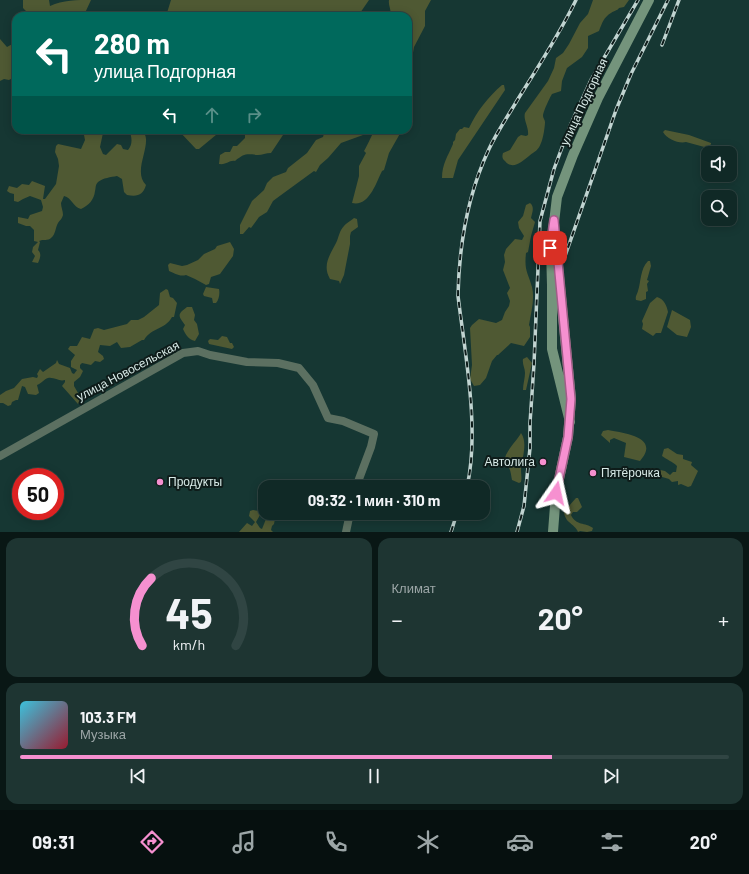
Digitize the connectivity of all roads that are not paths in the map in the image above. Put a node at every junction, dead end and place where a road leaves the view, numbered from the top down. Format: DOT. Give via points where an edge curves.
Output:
graph roads {
  1 [pos="649,0"];
  2 [pos="554,220"];
  3 [pos="570,422"];
  4 [pos="0,456"];
  5 [pos="359,480"];
  6 [pos="349,520"];
  7 [pos="346,532"];
  8 [pos="553,532"];
  1 -- 2 [label="main road, улица Подгорная" via="598,98 573,155 557,197"];
  2 -- 3 [label="main road, улица Подгорная" via="569,373"];
  2 -- 3 [label="main road, улица Подгорная" via="550,248 552,350"];
  3 -- 8 [label="main road, улица Подгорная" via="556,493"];
  4 -- 5 [label="street, улица Новосельская" via="183,353 198,351 247,362 299,368 313,385 328,418 343,421 374,434"];
  6 -- 7 [label="street"];
}
